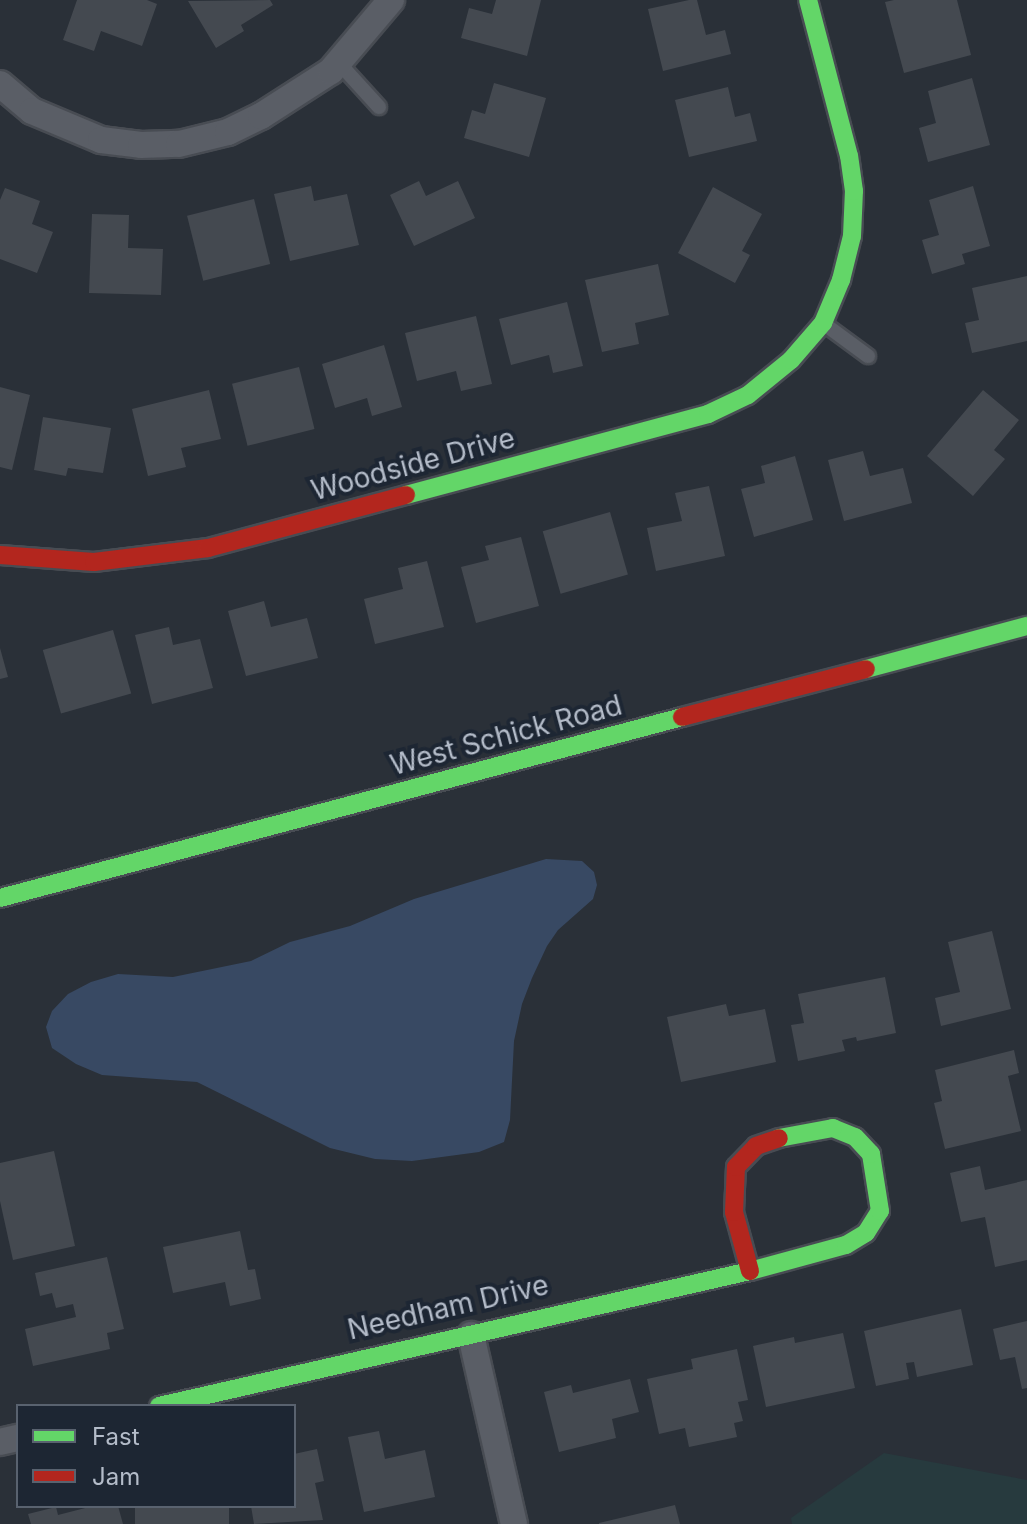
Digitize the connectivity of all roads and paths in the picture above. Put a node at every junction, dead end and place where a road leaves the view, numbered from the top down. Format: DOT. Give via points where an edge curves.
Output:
graph roads {
  1 [pos="391,0"];
  2 [pos="808,0"];
  3 [pos="338,62"];
  4 [pos="0,84"];
  5 [pos="379,107"];
  6 [pos="817,330"];
  7 [pos="868,356"];
  8 [pos="0,555"];
  9 [pos="1027,626"];
  10 [pos="0,898"];
  11 [pos="750,1271"];
  12 [pos="471,1335"];
  13 [pos="168,1404"];
  14 [pos="514,1524"];
  1 -- 3 [label="street"];
  2 -- 6 [label="street" via="854,191 850,250"];
  3 -- 4 [label="street" via="261,116 228,132 179,144 101,140 32,111"];
  3 -- 5 [label="lane"];
  6 -- 7 [label="lane"];
  6 -- 8 [label="street, Woodside Drive" via="791,360 748,395 693,418 208,548 94,562"];
  9 -- 10 [label="street, West Schick Road"];
  11 -- 11 [label="street, Needham Drive" via="846,1245 866,1233 880,1211 871,1154 855,1137 833,1128 793,1134 756,1146 736,1167 734,1212"];
  11 -- 12 [label="street, Needham Drive"];
  12 -- 13 [label="street, Needham Drive"];
  12 -- 14 [label="street"];
}
